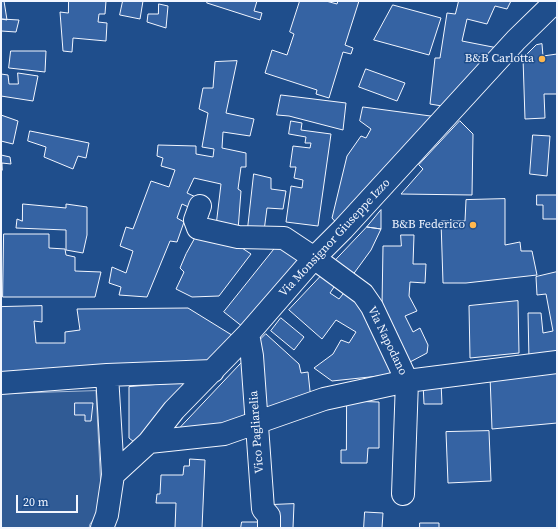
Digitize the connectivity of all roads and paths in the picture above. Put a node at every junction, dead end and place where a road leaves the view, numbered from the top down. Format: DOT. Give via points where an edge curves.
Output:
graph roads {
  1 [pos="556,1"];
  2 [pos="200,206"];
  3 [pos="314,258"];
  4 [pos="248,334"];
  5 [pos="557,362"];
  6 [pos="213,371"];
  7 [pos="107,375"];
  8 [pos="407,381"];
  9 [pos="1,383"];
  10 [pos="256,424"];
  11 [pos="149,442"];
  12 [pos="113,475"];
  13 [pos="404,494"];
  14 [pos="102,528"];
  15 [pos="269,528"];
  1 -- 3 [label="street, Via Monsignor Giuseppe Izzo" via="516,40"];
  2 -- 3 [label="street, Via Napodano" via="195,220 198,228 238,237 284,238"];
  3 -- 4 [label="street, Via Monsignor Giuseppe Izzo"];
  3 -- 8 [label="street, Via Napodano" via="362,294 372,307"];
  4 -- 6 [label="street, Via Monsignor Giuseppe Izzo"];
  4 -- 10 [label="street, Vico Pagliarelia" via="252,356"];
  5 -- 8 [label="street, Via Napodano"];
  6 -- 7 [label="street"];
  6 -- 11 [label="street, Via Monsignor Giuseppe Izzo" via="174,410"];
  7 -- 9 [label="street"];
  7 -- 12 [label="street"];
  8 -- 10 [label="street, Via Napodano" via="324,399"];
  8 -- 13 [label="street, Via Napodano"];
  10 -- 11 [label="street, Via Napodano" via="224,434"];
  10 -- 15 [label="street, Vico Pagliarelia" via="263,509 269,516"];
  11 -- 12 [label="street, Via Monsignor Giuseppe Izzo"];
  12 -- 14 [label="street" via="107,515"];
}
